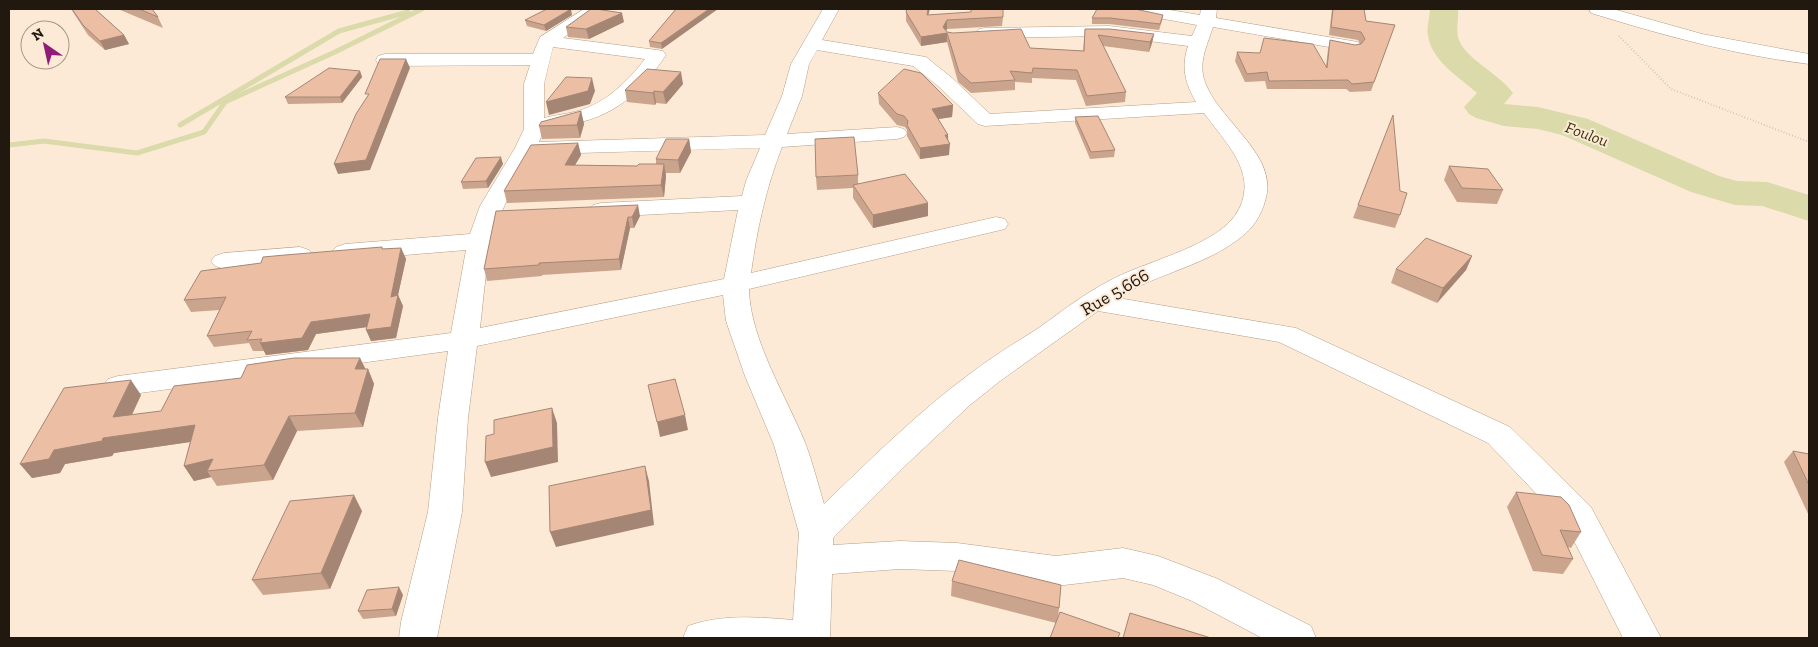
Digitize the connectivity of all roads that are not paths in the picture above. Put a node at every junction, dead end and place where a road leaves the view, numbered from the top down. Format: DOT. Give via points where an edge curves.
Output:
graph roads {
  1 [pos="595,9"];
  2 [pos="831,9"];
  3 [pos="1136,9"];
  4 [pos="1597,9"];
  5 [pos="1205,24"];
  6 [pos="973,34"];
  7 [pos="811,44"];
  8 [pos="1352,46"];
  9 [pos="544,50"];
  10 [pos="1809,58"];
  11 [pos="385,60"];
  12 [pos="1211,107"];
  13 [pos="897,133"];
  14 [pos="530,138"];
  15 [pos="775,141"];
  16 [pos="752,202"];
  17 [pos="578,210"];
  18 [pos="996,224"];
  19 [pos="481,241"];
  20 [pos="224,261"];
  21 [pos="736,284"];
  22 [pos="1094,302"];
  23 [pos="464,340"];
  24 [pos="118,386"];
  25 [pos="816,547"];
  26 [pos="418,638"];
  27 [pos="702,638"];
  28 [pos="811,638"];
  29 [pos="1297,638"];
  30 [pos="1642,638"];
  1 -- 9 [label="street"];
  2 -- 7 [label="street"];
  3 -- 5 [label="street"];
  4 -- 10 [label="street" via="1648,26 1728,45"];
  5 -- 6 [label="street" via="1109,31"];
  5 -- 8 [label="street"];
  5 -- 12 [label="street, Rue 5.666" via="1193,57 1194,76 1200,94"];
  7 -- 12 [label="street" via="919,61 985,120"];
  7 -- 15 [label="street" via="800,64"];
  9 -- 11 [label="street"];
  9 -- 14 [label="street" via="534,84"];
  9 -- 14 [label="street" via="657,55 638,81 602,108 586,115 558,120"];
  12 -- 22 [label="street, Rue 5.666" via="1247,158 1258,180 1250,215 1206,250 1150,270"];
  13 -- 15 [label="street"];
  14 -- 15 [label="street"];
  14 -- 19 [label="street" via="514,166 499,213"];
  15 -- 16 [label="street" via="757,181"];
  16 -- 17 [label="street"];
  16 -- 21 [label="street"];
  18 -- 21 [label="street"];
  19 -- 20 [label="street"];
  19 -- 23 [label="street"];
  21 -- 23 [label="street"];
  21 -- 25 [label="street" via="740,321 790,445"];
  22 -- 25 [label="street, Rue 5.666" via="980,381 907,444"];
  22 -- 30 [label="street" via="1286,334 1499,435 1578,516"];
  23 -- 24 [label="street"];
  23 -- 26 [label="street" via="445,512"];
  25 -- 28 [label="street"];
  25 -- 29 [label="street" via="957,558 1056,571 1123,564 1158,571 1205,590"];
  27 -- 28 [label="street" via="758,634"];
}
